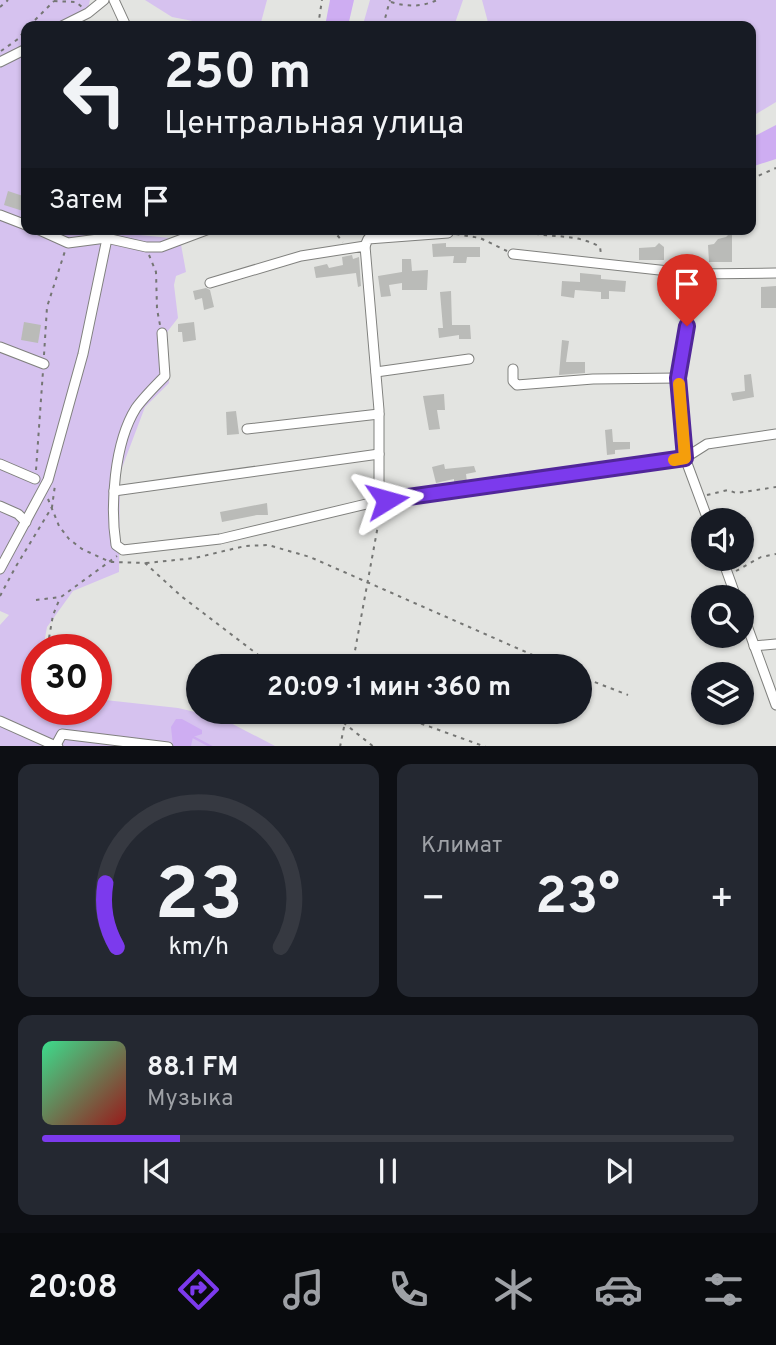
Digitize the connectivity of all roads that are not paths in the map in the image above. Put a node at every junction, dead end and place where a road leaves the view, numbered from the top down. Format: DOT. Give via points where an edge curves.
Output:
graph roads {
  1 [pos="104,0"];
  2 [pos="114,0"];
  3 [pos="72,21"];
  4 [pos="124,21"];
  5 [pos="21,52"];
  6 [pos="0,62"];
  7 [pos="0,215"];
  8 [pos="21,223"];
  9 [pos="50,235"];
  10 [pos="100,235"];
  11 [pos="108,235"];
  12 [pos="113,235"];
  13 [pos="196,235"];
  14 [pos="421,235"];
  15 [pos="365,246"];
  16 [pos="513,254"];
  17 [pos="776,273"];
  18 [pos="696,274"];
  19 [pos="210,283"];
  20 [pos="162,332"];
  21 [pos="0,347"];
  22 [pos="469,359"];
  23 [pos="44,364"];
  24 [pos="513,369"];
  25 [pos="376,372"];
  26 [pos="678,378"];
  27 [pos="379,414"];
  28 [pos="247,429"];
  29 [pos="776,433"];
  30 [pos="379,454"];
  31 [pos="685,458"];
  32 [pos="0,464"];
  33 [pos="35,479"];
  34 [pos="114,491"];
  35 [pos="383,500"];
  36 [pos="0,506"];
  37 [pos="704,508"];
  38 [pos="26,522"];
  39 [pos="0,569"];
  40 [pos="776,644"];
  41 [pos="754,646"];
  42 [pos="776,705"];
  43 [pos="0,721"];
  44 [pos="57,746"];
  45 [pos="160,746"];
  1 -- 3 [label="street"];
  2 -- 4 [label="street"];
  5 -- 6 [label="street"];
  7 -- 8 [label="street"];
  9 -- 10 [label="street" via="68,243"];
  11 -- 38 [label="street" via="83,354 44,491"];
  12 -- 13 [label="street" via="146,247 161,247"];
  14 -- 15 [label="street" via="368,239"];
  15 -- 19 [label="street" via="301,256"];
  15 -- 25 [label="street"];
  16 -- 18 [label="street"];
  17 -- 18 [label="street"];
  18 -- 26 [label="street"];
  20 -- 34 [label="street" via="165,376 130,420"];
  21 -- 23 [label="street"];
  22 -- 25 [label="street"];
  24 -- 26 [label="street" via="517,385"];
  25 -- 27 [label="street"];
  26 -- 31 [label="street"];
  27 -- 28 [label="street"];
  27 -- 30 [label="street"];
  29 -- 31 [label="street" via="707,444"];
  30 -- 34 [label="street"];
  30 -- 35 [label="street"];
  31 -- 35 [label="street"];
  31 -- 37 [label="street"];
  32 -- 33 [label="street"];
  34 -- 35 [label="street" via="111,511 116,545 123,550 220,539"];
  36 -- 38 [label="street"];
  38 -- 39 [label="street"];
  40 -- 41 [label="street"];
  41 -- 42 [label="street"];
  43 -- 44 [label="street"];
  44 -- 45 [label="street" via="62,734"];
}
